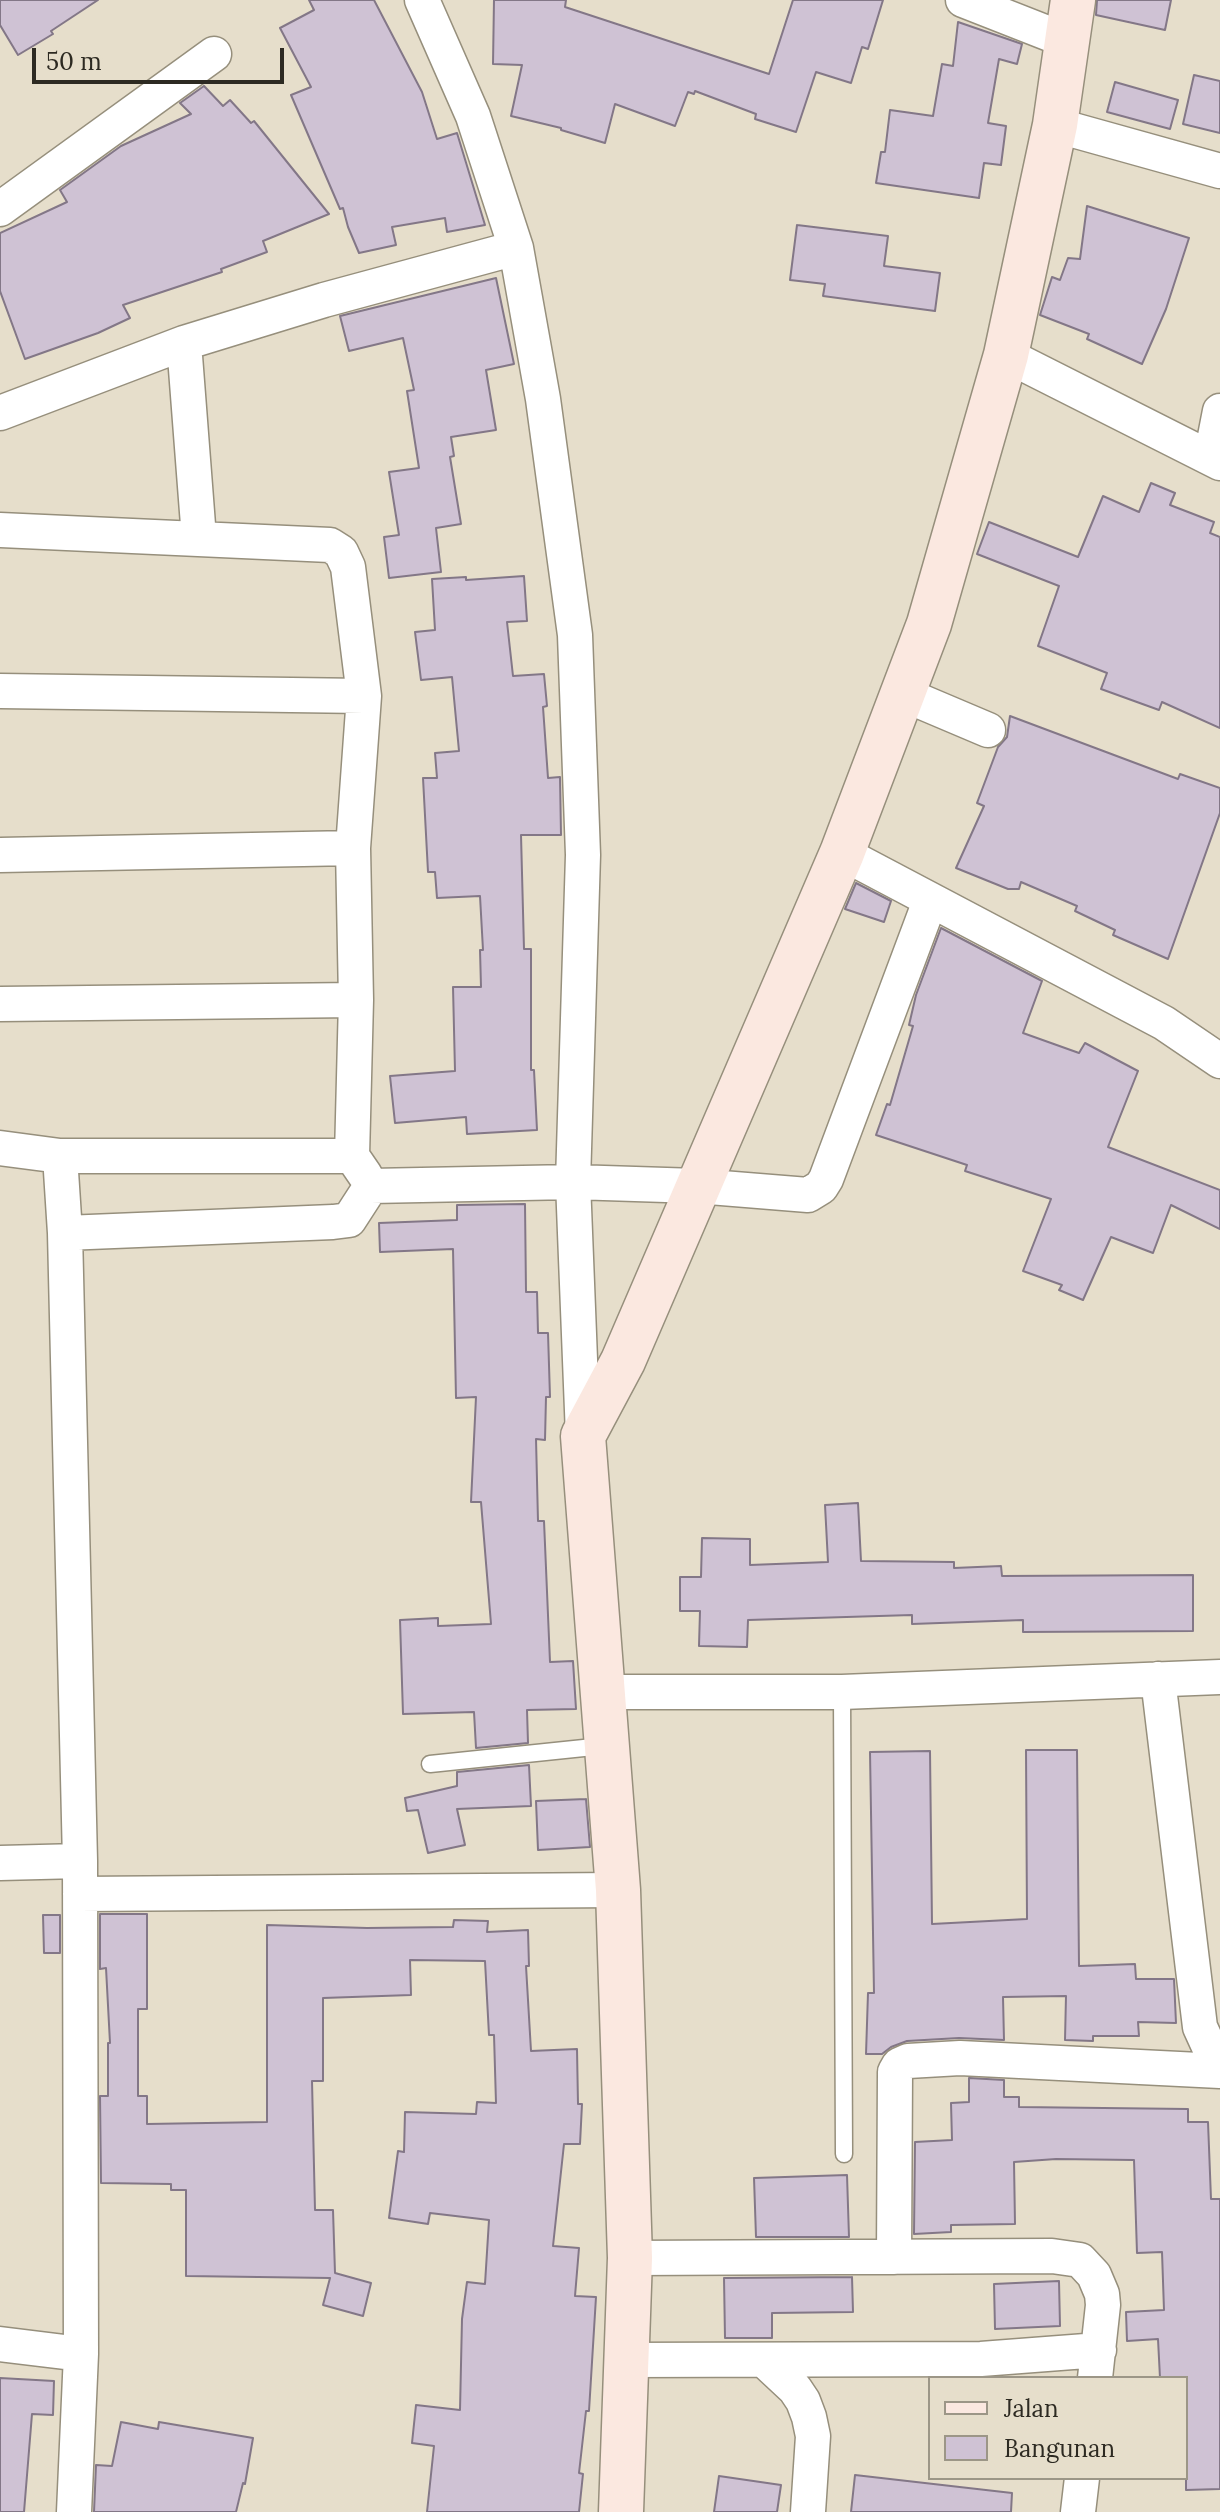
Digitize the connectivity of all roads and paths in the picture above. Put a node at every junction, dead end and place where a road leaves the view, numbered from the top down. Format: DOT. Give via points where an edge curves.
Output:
graph roads {
  1 [pos="422,0"];
  2 [pos="963,0"];
  3 [pos="1069,20"];
  4 [pos="214,54"];
  5 [pos="1055,125"];
  6 [pos="1220,171"];
  7 [pos="0,209"];
  8 [pos="516,248"];
  9 [pos="184,343"];
  10 [pos="1006,355"];
  11 [pos="1220,411"];
  12 [pos="0,413"];
  13 [pos="1216,460"];
  14 [pos="0,530"];
  15 [pos="199,538"];
  16 [pos="0,691"];
  17 [pos="903,694"];
  18 [pos="364,696"];
  19 [pos="988,730"];
  20 [pos="353,848"];
  21 [pos="842,853"];
  22 [pos="0,855"];
  23 [pos="930,901"];
  24 [pos="356,1000"];
  25 [pos="0,1004"];
  26 [pos="1220,1061"];
  27 [pos="0,1148"];
  28 [pos="60,1156"];
  29 [pos="352,1156"];
  30 [pos="573,1182"];
  31 [pos="371,1186"];
  32 [pos="697,1186"];
  33 [pos="65,1233"];
  34 [pos="583,1436"];
  35 [pos="1220,1677"];
  36 [pos="1158,1679"];
  37 [pos="603,1692"];
  38 [pos="842,1692"];
  39 [pos="607,1746"];
  40 [pos="430,1764"];
  41 [pos="0,1863"];
  42 [pos="80,1878"];
  43 [pos="618,1890"];
  44 [pos="1220,2071"];
  45 [pos="844,2154"];
  46 [pos="894,2257"];
  47 [pos="630,2258"];
  48 [pos="0,2344"];
  49 [pos="81,2354"];
  50 [pos="627,2360"];
  51 [pos="765,2361"];
  52 [pos="1097,2364"];
  53 [pos="1082,2480"];
  54 [pos="74,2512"];
  55 [pos="621,2512"];
  56 [pos="808,2512"];
  57 [pos="1078,2512"];
  1 -- 8 [label="street" via="473,116"];
  2 -- 3 [label="street"];
  3 -- 5 [label="street"];
  4 -- 7 [label="street"];
  5 -- 6 [label="street"];
  5 -- 10 [label="street"];
  8 -- 9 [label="street"];
  8 -- 30 [label="street" via="575,635 583,855"];
  9 -- 12 [label="street"];
  9 -- 15 [label="street"];
  10 -- 13 [label="street"];
  10 -- 17 [label="street" via="929,624"];
  11 -- 13 [label="street"];
  14 -- 15 [label="street"];
  15 -- 18 [label="street" via="330,545 341,552 348,567"];
  16 -- 18 [label="street"];
  17 -- 19 [label="street"];
  17 -- 21 [label="street"];
  18 -- 20 [label="street"];
  20 -- 22 [label="street"];
  20 -- 24 [label="street"];
  21 -- 23 [label="street"];
  21 -- 32 [label="street"];
  23 -- 26 [label="street" via="1164,1023"];
  23 -- 32 [label="street" via="821,1187 808,1195"];
  24 -- 25 [label="street"];
  24 -- 29 [label="street"];
  27 -- 28 [label="street"];
  28 -- 29 [label="street"];
  28 -- 33 [label="street"];
  29 -- 31 [label="street"];
  30 -- 31 [label="street"];
  30 -- 32 [label="street"];
  30 -- 34 [label="street"];
  31 -- 33 [label="street" via="349,1220"];
  32 -- 34 [label="street" via="623,1361"];
  33 -- 42 [label="street"];
  34 -- 37 [label="street"];
  35 -- 36 [label="street"];
  36 -- 38 [label="street"];
  36 -- 44 [label="street" via="1200,2027"];
  37 -- 38 [label="street"];
  37 -- 39 [label="street"];
  38 -- 45 [label="lane"];
  39 -- 40 [label="lane"];
  39 -- 43 [label="street"];
  41 -- 42 [label="street"];
  42 -- 43 [label="street"];
  42 -- 49 [label="street"];
  43 -- 47 [label="street"];
  44 -- 46 [label="street" via="960,2058 899,2065"];
  46 -- 47 [label="street"];
  46 -- 52 [label="street" via="1080,2260 1102,2294"];
  47 -- 50 [label="street"];
  48 -- 49 [label="street"];
  49 -- 54 [label="street"];
  50 -- 51 [label="street"];
  50 -- 55 [label="street"];
  51 -- 52 [label="street"];
  51 -- 56 [label="street" via="795,2389 809,2417 813,2436"];
  53 -- 57 [label="street"];
}
